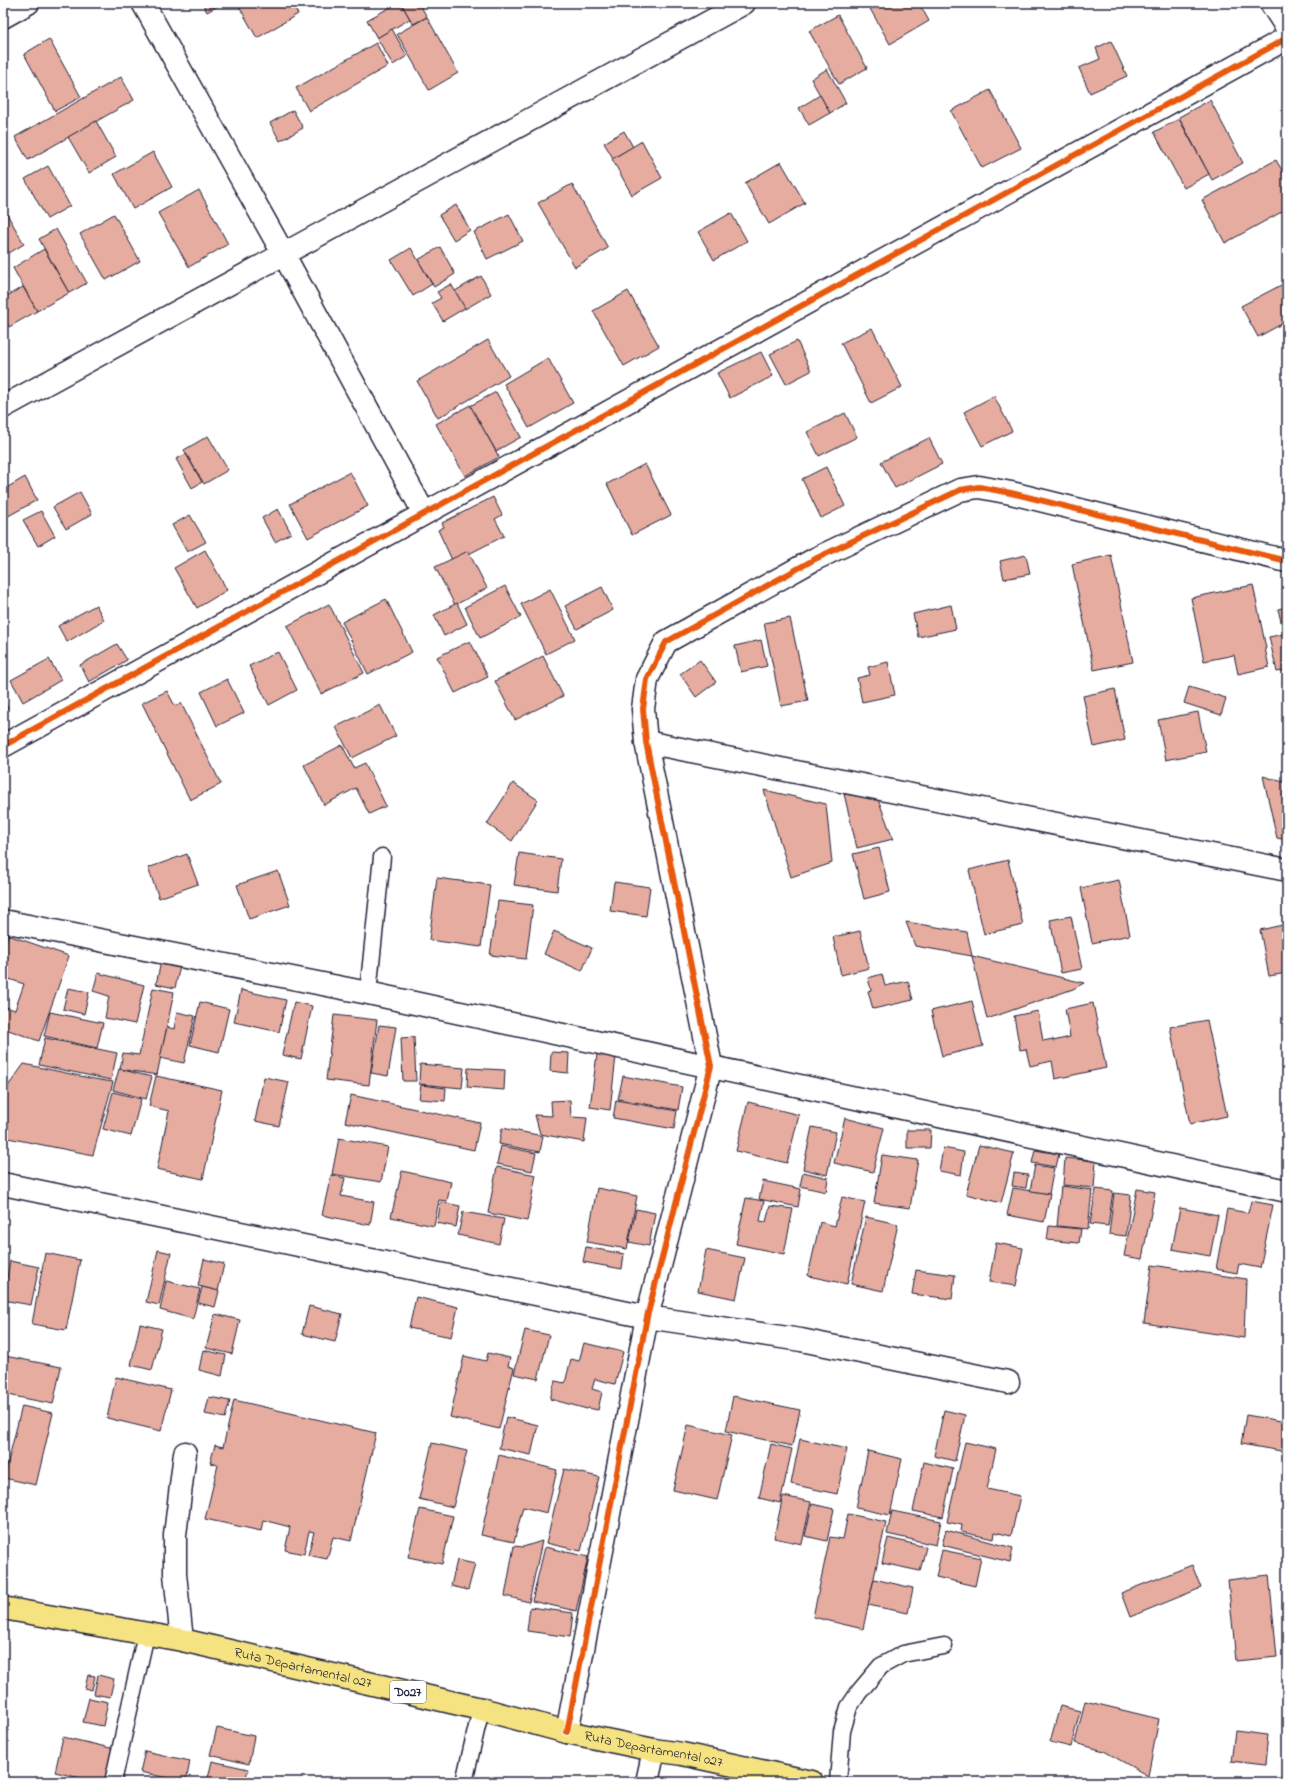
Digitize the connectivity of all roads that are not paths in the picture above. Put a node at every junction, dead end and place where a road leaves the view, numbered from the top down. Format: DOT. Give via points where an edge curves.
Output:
graph roads {
  1 [pos="28,3"];
  2 [pos="143,3"];
  3 [pos="744,3"];
  4 [pos="1271,3"];
  5 [pos="3,17"];
  6 [pos="1287,28"];
  7 [pos="1287,38"];
  8 [pos="284,255"];
  9 [pos="3,407"];
  10 [pos="424,513"];
  11 [pos="1287,561"];
  12 [pos="646,742"];
  13 [pos="3,746"];
  14 [pos="382,857"];
  15 [pos="1287,870"];
  16 [pos="3,922"];
  17 [pos="368,992"];
  18 [pos="711,1066"];
  19 [pos="3,1184"];
  20 [pos="1287,1190"];
  21 [pos="647,1317"];
  22 [pos="1008,1382"];
  23 [pos="185,1453"];
  24 [pos="3,1608"];
  25 [pos="146,1634"];
  26 [pos="182,1640"];
  27 [pos="944,1646"];
  28 [pos="481,1709"];
  29 [pos="567,1732"];
  30 [pos="654,1750"];
  31 [pos="113,1782"];
  32 [pos="464,1782"];
  33 [pos="647,1782"];
  34 [pos="812,1782"];
  35 [pos="838,1782"];
  1 -- 5 [label="street"];
  2 -- 8 [label="street"];
  3 -- 8 [label="street"];
  4 -- 6 [label="street"];
  7 -- 10 [label="street"];
  8 -- 9 [label="street"];
  8 -- 10 [label="street"];
  10 -- 13 [label="street"];
  11 -- 12 [label="street" via="1011,493 979,487 960,490 815,559 666,642 648,679 643,709"];
  12 -- 15 [label="street"];
  12 -- 18 [label="street"];
  14 -- 17 [label="lane"];
  16 -- 17 [label="street"];
  17 -- 18 [label="street"];
  18 -- 20 [label="street"];
  18 -- 21 [label="street"];
  19 -- 21 [label="street"];
  21 -- 22 [label="street" via="801,1340"];
  21 -- 29 [label="street"];
  23 -- 26 [label="street" via="174,1535"];
  24 -- 25 [label="main road, Ruta Departamental 027 / D027"];
  25 -- 26 [label="main road, Ruta Departamental 027 / D027"];
  25 -- 31 [label="lane"];
  26 -- 28 [label="main road, Ruta Departamental 027 / D027"];
  27 -- 35 [label="lane" via="903,1654 881,1666 859,1692 849,1707 842,1731"];
  28 -- 29 [label="main road, Ruta Departamental 027 / D027"];
  28 -- 32 [label="lane"];
  29 -- 30 [label="main road, Ruta Departamental 027 / D027"];
  30 -- 33 [label="street"];
  30 -- 34 [label="main road, Ruta Departamental 027 / D027"];
}
